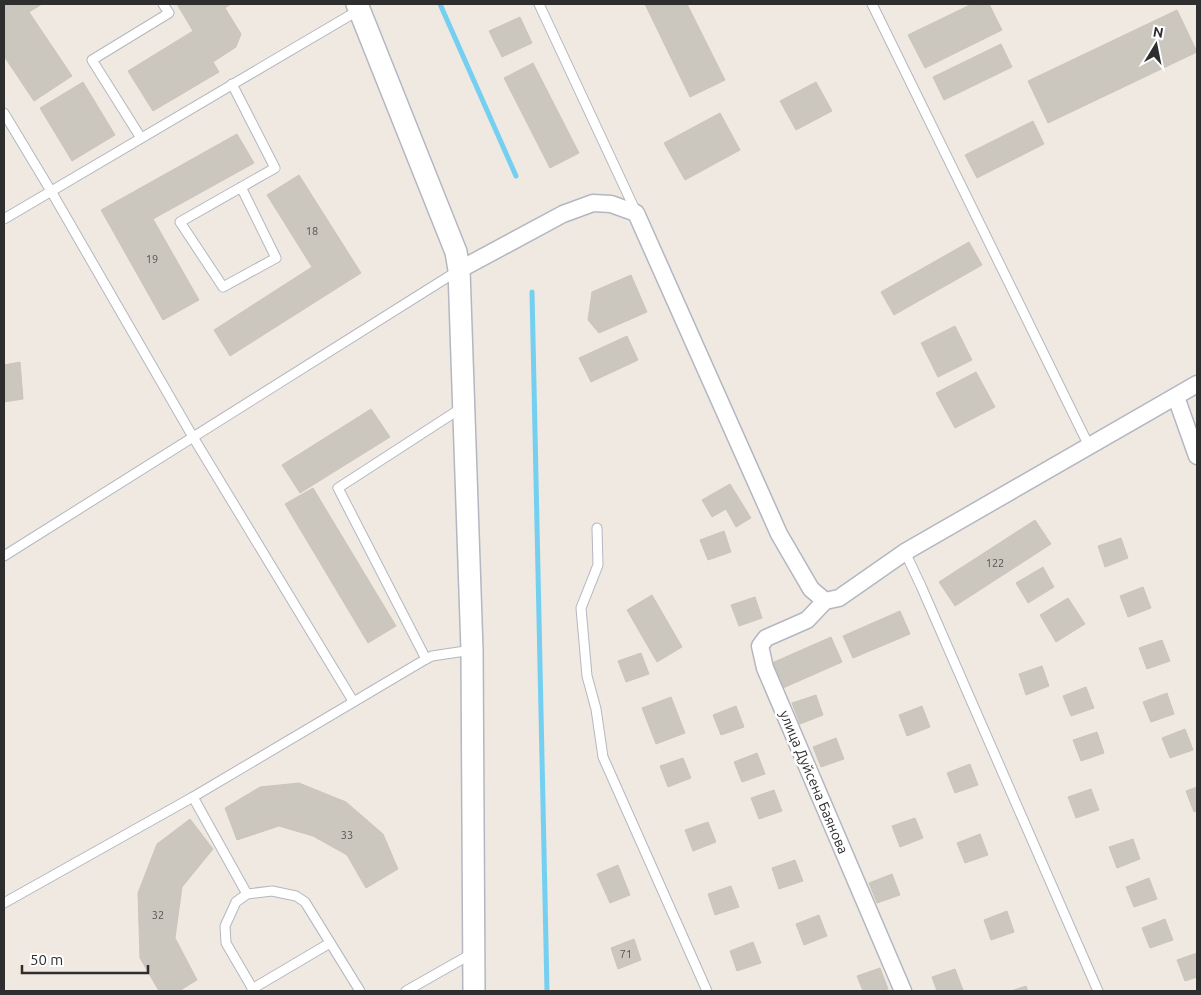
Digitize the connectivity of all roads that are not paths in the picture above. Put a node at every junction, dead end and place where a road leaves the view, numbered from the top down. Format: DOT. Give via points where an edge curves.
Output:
graph roads {
  1 [pos="164,4"];
  2 [pos="539,4"];
  3 [pos="872,4"];
  4 [pos="358,7"];
  5 [pos="232,84"];
  6 [pos="4,113"];
  7 [pos="141,138"];
  8 [pos="241,187"];
  9 [pos="51,191"];
  10 [pos="636,213"];
  11 [pos="4,219"];
  12 [pos="459,270"];
  13 [pos="1197,384"];
  14 [pos="1176,397"];
  15 [pos="464,407"];
  16 [pos="193,437"];
  17 [pos="1090,446"];
  18 [pos="1197,456"];
  19 [pos="597,528"];
  20 [pos="905,552"];
  21 [pos="4,556"];
  22 [pos="825,601"];
  23 [pos="472,650"];
  24 [pos="426,659"];
  25 [pos="353,701"];
  26 [pos="193,796"];
  27 [pos="247,894"];
  28 [pos="4,903"];
  29 [pos="330,943"];
  30 [pos="474,952"];
  31 [pos="253,990"];
  32 [pos="360,991"];
  33 [pos="406,991"];
  34 [pos="474,991"];
  35 [pos="707,991"];
  36 [pos="903,991"];
  37 [pos="1098,991"];
  1 -- 7 [label="lane" via="169,12 92,60"];
  2 -- 10 [label="lane"];
  3 -- 17 [label="lane"];
  4 -- 5 [label="lane"];
  4 -- 12 [label="street" via="456,252"];
  5 -- 7 [label="lane"];
  5 -- 8 [label="lane" via="275,168"];
  6 -- 9 [label="lane"];
  7 -- 9 [label="lane"];
  8 -- 8 [label="lane" via="180,222 224,287 276,258"];
  9 -- 11 [label="lane"];
  9 -- 16 [label="lane"];
  10 -- 12 [label="street" via="611,204 593,203 563,214"];
  10 -- 22 [label="street" via="779,534 812,589"];
  12 -- 15 [label="street"];
  12 -- 16 [label="lane"];
  13 -- 14 [label="street"];
  14 -- 17 [label="street"];
  14 -- 18 [label="street"];
  15 -- 23 [label="street"];
  15 -- 24 [label="lane" via="338,488"];
  16 -- 21 [label="lane"];
  16 -- 25 [label="lane"];
  17 -- 20 [label="street"];
  19 -- 35 [label="lane" via="598,565 581,608 587,676 603,757"];
  20 -- 22 [label="street" via="839,598"];
  20 -- 37 [label="lane"];
  22 -- 36 [label="street, улица Дуйсена Баянова" via="807,620 766,638 760,646 765,668"];
  23 -- 24 [label="lane"];
  23 -- 30 [label="street"];
  24 -- 25 [label="lane"];
  25 -- 26 [label="lane"];
  26 -- 27 [label="lane"];
  26 -- 28 [label="lane"];
  27 -- 29 [label="lane" via="272,891 296,896 305,902"];
  27 -- 31 [label="lane" via="236,902 225,926 226,943"];
  29 -- 31 [label="lane"];
  29 -- 32 [label="lane"];
  30 -- 33 [label="lane"];
  30 -- 34 [label="street"];
}
